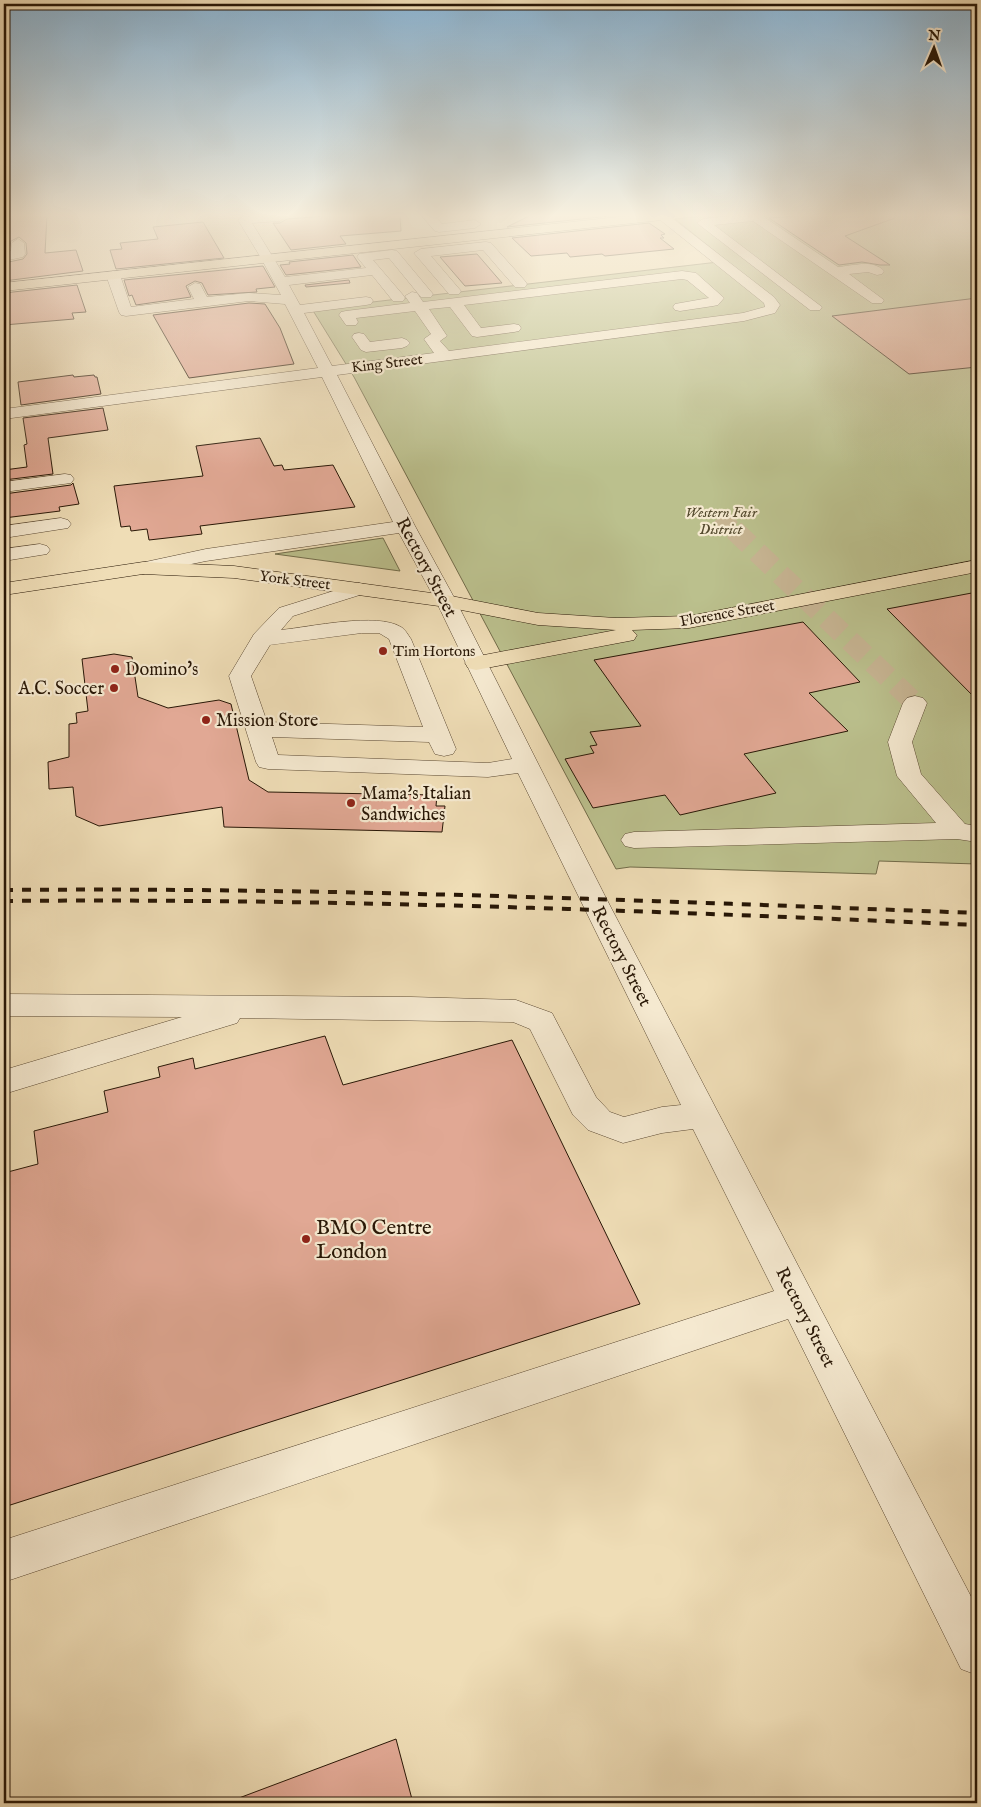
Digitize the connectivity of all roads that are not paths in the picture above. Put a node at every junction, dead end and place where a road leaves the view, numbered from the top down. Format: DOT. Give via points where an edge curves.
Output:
graph roads {
  1 [pos="121,299"];
  2 [pos="227,299"];
  3 [pos="290,299"];
  4 [pos="309,299"];
  5 [pos="399,299"];
  6 [pos="414,299"];
  7 [pos="455,299"];
  8 [pos="716,299"];
  9 [pos="768,299"];
  10 [pos="805,299"];
  11 [pos="202,302"];
  12 [pos="815,307"];
  13 [pos="662,309"];
  14 [pos="351,322"];
  15 [pos="530,326"];
  16 [pos="359,337"];
  17 [pos="431,339"];
  18 [pos="445,356"];
  19 [pos="327,371"];
  20 [pos="4,414"];
  21 [pos="65,480"];
  22 [pos="4,487"];
  23 [pos="61,524"];
  24 [pos="405,526"];
  25 [pos="4,532"];
  26 [pos="40,550"];
  27 [pos="4,555"];
  28 [pos="977,566"];
  29 [pos="143,568"];
  30 [pos="286,579"];
  31 [pos="359,589"];
  32 [pos="4,590"];
  33 [pos="446,602"];
  34 [pos="286,612"];
  35 [pos="689,622"];
  36 [pos="262,640"];
  37 [pos="476,663"];
  38 [pos="915,703"];
  39 [pos="257,729"];
  40 [pos="438,735"];
  41 [pos="526,764"];
  42 [pos="452,768"];
  43 [pos="967,832"];
  44 [pos="634,840"];
  45 [pos="4,1005"];
  46 [pos="254,1007"];
  47 [pos="4,1082"];
  48 [pos="703,1115"];
  49 [pos="797,1300"];
  50 [pos="4,1561"];
  51 [pos="977,1653"];
  1 -- 11 [label="street" via="126,312"];
  2 -- 11 [label="street"];
  3 -- 19 [label="street, Rectory Street"];
  4 -- 5 [label="street"];
  6 -- 14 [label="street" via="384,314 346,315"];
  6 -- 17 [label="street" via="440,336"];
  7 -- 15 [label="street" via="477,333"];
  8 -- 13 [label="street"];
  9 -- 18 [label="street, King Street" via="772,305 770,310 744,317 595,330"];
  10 -- 12 [label="street"];
  16 -- 17 [label="street" via="366,347 400,338"];
  17 -- 18 [label="street"];
  18 -- 19 [label="street, King Street"];
  19 -- 20 [label="street, King Street"];
  19 -- 24 [label="street, Rectory Street"];
  21 -- 22 [label="street"];
  23 -- 25 [label="street"];
  24 -- 29 [label="street, York Street" via="206,554"];
  24 -- 33 [label="street, Rectory Street"];
  26 -- 27 [label="street"];
  28 -- 35 [label="main road, Florence Street"];
  29 -- 30 [label="main road, York Street" via="234,572"];
  29 -- 32 [label="main road, York Street"];
  30 -- 31 [label="main road, York Street"];
  30 -- 34 [label="street" via="290,595"];
  31 -- 33 [label="main road, York Street"];
  31 -- 34 [label="street"];
  33 -- 35 [label="main road, Florence Street" via="538,619 616,624"];
  33 -- 37 [label="street, Rectory Street"];
  34 -- 36 [label="street"];
  35 -- 37 [label="main road"];
  36 -- 39 [label="street" via="240,676"];
  36 -- 40 [label="street" via="362,627 382,627 394,632 400,639"];
  37 -- 41 [label="street, Rectory Street"];
  38 -- 43 [label="street" via="900,742 909,776"];
  39 -- 40 [label="street"];
  39 -- 42 [label="street" via="268,762"];
  40 -- 42 [label="street"];
  41 -- 42 [label="street" via="488,770"];
  41 -- 48 [label="street, Rectory Street"];
  43 -- 44 [label="street"];
  45 -- 46 [label="street"];
  46 -- 47 [label="street"];
  46 -- 48 [label="street" via="516,1011 541,1020 584,1106 599,1121 623,1130 662,1120"];
  48 -- 49 [label="street, Rectory Street"];
  49 -- 50 [label="street"];
  49 -- 51 [label="street, Rectory Street"];
}
